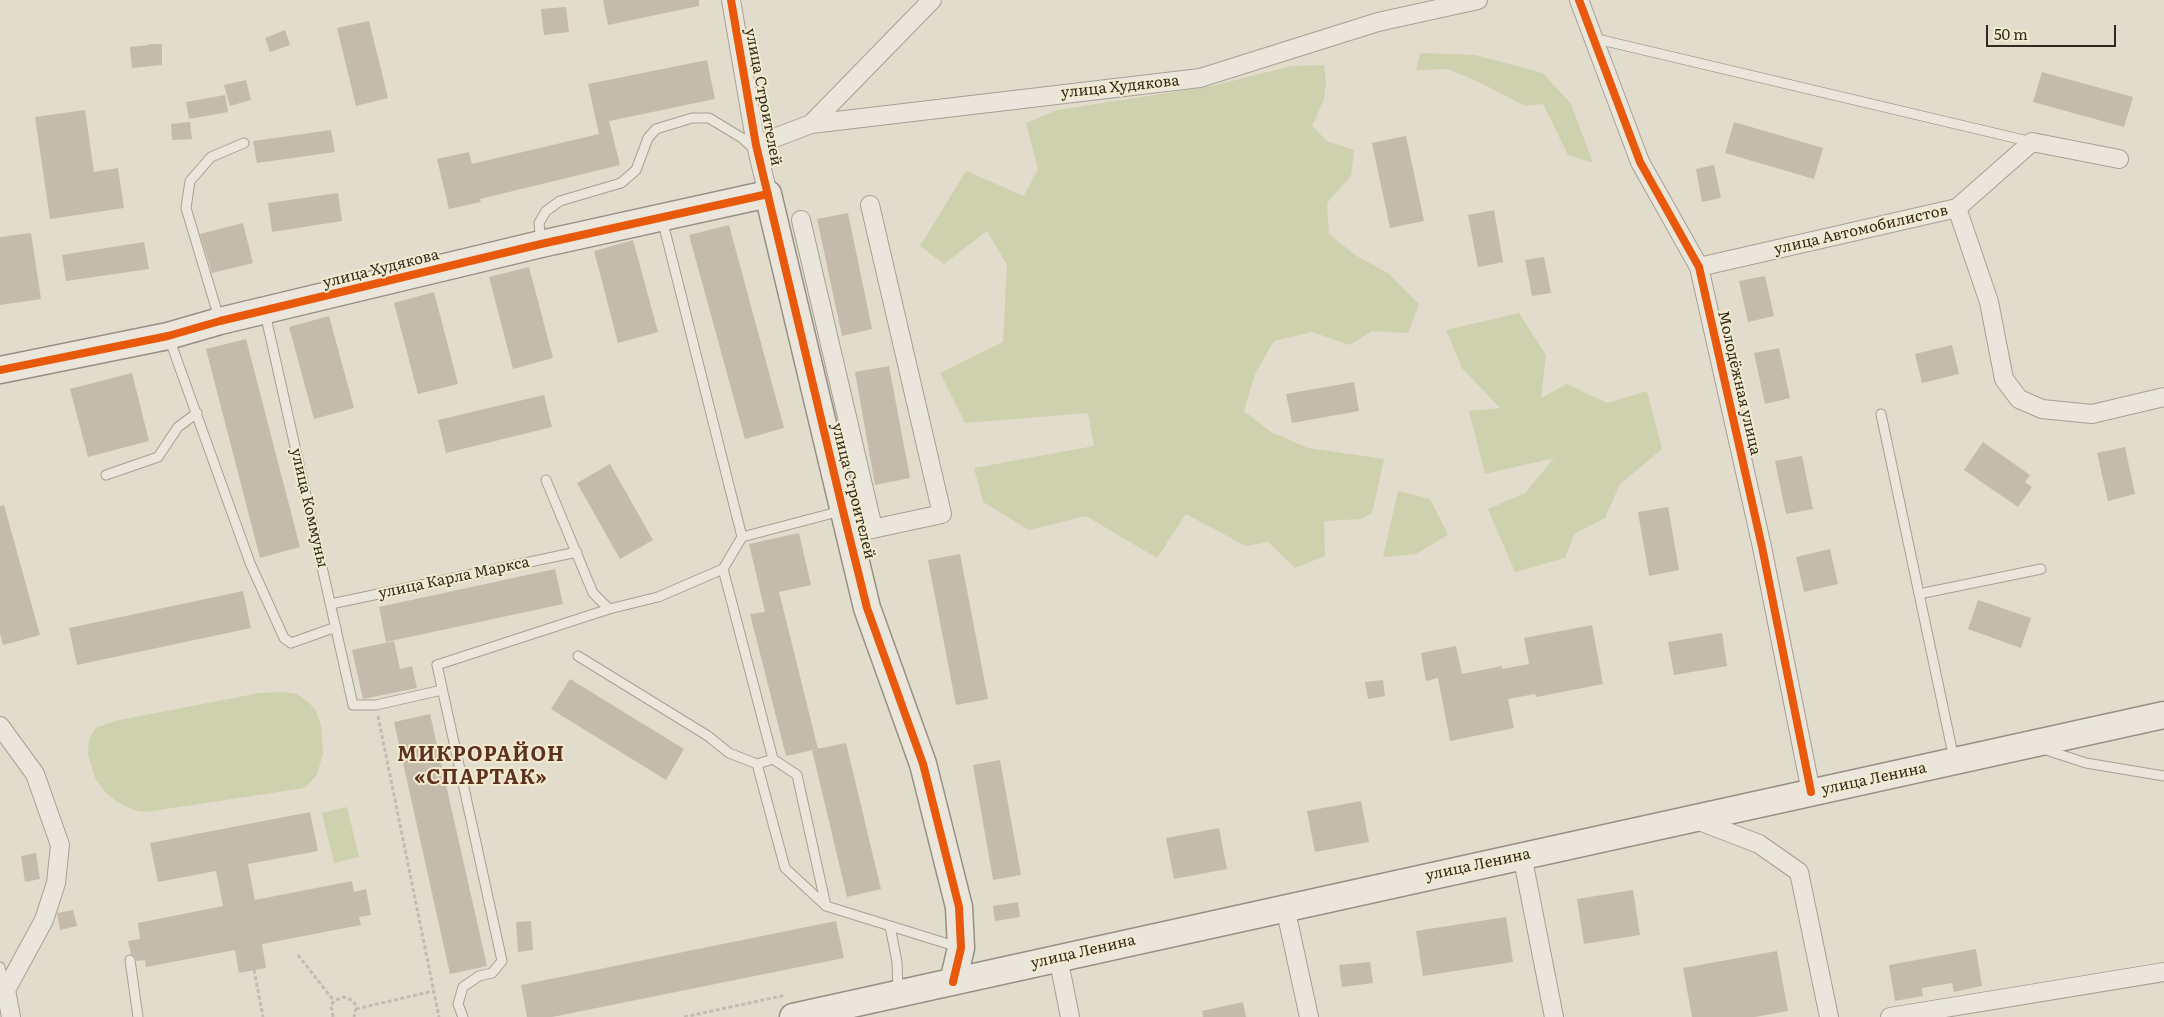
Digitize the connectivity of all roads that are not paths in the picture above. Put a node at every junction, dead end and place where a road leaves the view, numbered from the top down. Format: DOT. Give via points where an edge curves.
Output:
graph roads {
  1 [pos="731,0"];
  2 [pos="932,0"];
  3 [pos="1478,0"];
  4 [pos="1578,0"];
  5 [pos="1593,38"];
  6 [pos="811,124"];
  7 [pos="2032,142"];
  8 [pos="244,143"];
  9 [pos="756,148"];
  10 [pos="2119,159"];
  11 [pos="768,194"];
  12 [pos="870,205"];
  13 [pos="1957,208"];
  14 [pos="661,216"];
  15 [pos="801,220"];
  16 [pos="541,244"];
  17 [pos="1699,267"];
  18 [pos="264,311"];
  19 [pos="220,321"];
  20 [pos="168,336"];
  21 [pos="0,370"];
  22 [pos="2164,397"];
  23 [pos="197,413"];
  24 [pos="1881,414"];
  25 [pos="106,475"];
  26 [pos="546,480"];
  27 [pos="855,524"];
  28 [pos="742,537"];
  29 [pos="577,552"];
  30 [pos="723,569"];
  31 [pos="2041,569"];
  32 [pos="1919,594"];
  33 [pos="331,604"];
  34 [pos="609,609"];
  35 [pos="336,627"];
  36 [pos="578,656"];
  37 [pos="442,690"];
  38 [pos="2164,715"];
  39 [pos="0,726"];
  40 [pos="2031,745"];
  41 [pos="773,759"];
  42 [pos="1954,762"];
  43 [pos="757,764"];
  44 [pos="2164,776"];
  45 [pos="1811,792"];
  46 [pos="1694,819"];
  47 [pos="1522,855"];
  48 [pos="826,906"];
  49 [pos="1285,907"];
  50 [pos="890,926"];
  51 [pos="961,948"];
  52 [pos="1058,957"];
  53 [pos="130,960"];
  54 [pos="0,966"];
  55 [pos="2164,972"];
  56 [pos="954,982"];
  57 [pos="6,990"];
  58 [pos="898,994"];
  59 [pos="792,1006"];
  60 [pos="11,1017"];
  61 [pos="138,1017"];
  62 [pos="462,1017"];
  63 [pos="1070,1017"];
  64 [pos="1309,1017"];
  65 [pos="1554,1017"];
  66 [pos="1829,1017"];
  67 [pos="1890,1017"];
  1 -- 9 [label="street, улица Строителей"];
  2 -- 6 [label="street"];
  3 -- 6 [label="street, улица Худякова" via="1378,22 1200,78"];
  4 -- 5 [label="street, Молодёжная улица"];
  5 -- 7 [label="lane"];
  5 -- 17 [label="street, Молодёжная улица" via="1640,162"];
  6 -- 9 [label="street, улица Худякова"];
  7 -- 10 [label="street"];
  7 -- 13 [label="street, улица Автомобилистов"];
  8 -- 19 [label="lane" via="211,157 190,181 186,208"];
  9 -- 11 [label="street, улица Строителей"];
  9 -- 16 [label="lane" via="709,118 692,118 656,129 648,138 636,170 620,184 560,202 546,211 539,222"];
  11 -- 14 [label="street, улица Худякова"];
  11 -- 27 [label="street, улица Строителей"];
  12 -- 27 [label="street" via="942,514"];
  13 -- 17 [label="street, улица Автомобилистов"];
  13 -- 22 [label="street" via="1989,302 2004,379 2019,399 2042,409 2092,414"];
  14 -- 16 [label="street, улица Худякова"];
  14 -- 28 [label="lane"];
  15 -- 27 [label="street"];
  16 -- 18 [label="street, улица Худякова"];
  17 -- 45 [label="street, Молодёжная улица" via="1762,547"];
  18 -- 19 [label="street, улица Худякова"];
  18 -- 33 [label="lane, улица Коммуны"];
  19 -- 20 [label="street, улица Худякова"];
  20 -- 21 [label="street, улица Худякова"];
  20 -- 23 [label="lane"];
  23 -- 25 [label="lane" via="178,427 158,457"];
  23 -- 35 [label="lane" via="250,563 284,638 291,643"];
  24 -- 32 [label="lane"];
  26 -- 29 [label="lane"];
  27 -- 28 [label="lane"];
  27 -- 51 [label="street, улица Строителей" via="867,608 923,764 959,907"];
  28 -- 30 [label="lane"];
  29 -- 33 [label="lane, улица Карла Маркса"];
  29 -- 34 [label="lane" via="593,593"];
  30 -- 34 [label="lane" via="658,597"];
  30 -- 41 [label="lane"];
  31 -- 32 [label="lane"];
  32 -- 42 [label="lane"];
  33 -- 35 [label="lane, улица Коммуны"];
  34 -- 37 [label="lane" via="437,665"];
  35 -- 37 [label="lane, улица Коммуны" via="353,705 376,706"];
  36 -- 43 [label="lane" via="708,736 729,753"];
  37 -- 62 [label="lane" via="502,961 492,973 479,976 463,987 458,1004"];
  38 -- 40 [label="street, улица Ленина"];
  39 -- 57 [label="street" via="36,774 60,846 56,883 44,920"];
  40 -- 42 [label="street, улица Ленина"];
  40 -- 44 [label="lane" via="2086,763"];
  41 -- 43 [label="lane"];
  41 -- 48 [label="lane" via="797,775"];
  42 -- 45 [label="street, улица Ленина"];
  43 -- 48 [label="lane" via="785,868"];
  45 -- 46 [label="street, улица Ленина"];
  46 -- 47 [label="street, улица Ленина"];
  46 -- 66 [label="street" via="1759,844 1799,872"];
  47 -- 49 [label="street, улица Ленина"];
  47 -- 65 [label="street"];
  48 -- 50 [label="lane"];
  49 -- 52 [label="street, улица Ленина"];
  49 -- 64 [label="street"];
  50 -- 51 [label="lane"];
  50 -- 58 [label="lane" via="897,962"];
  51 -- 56 [label="street, улица Строителей"];
  52 -- 56 [label="street, улица Ленина"];
  52 -- 63 [label="street"];
  53 -- 61 [label="lane"];
  54 -- 57 [label="lane"];
  55 -- 67 [label="street"];
  56 -- 58 [label="street, улица Ленина"];
  57 -- 60 [label="street"];
  58 -- 59 [label="street, улица Ленина"];
}
